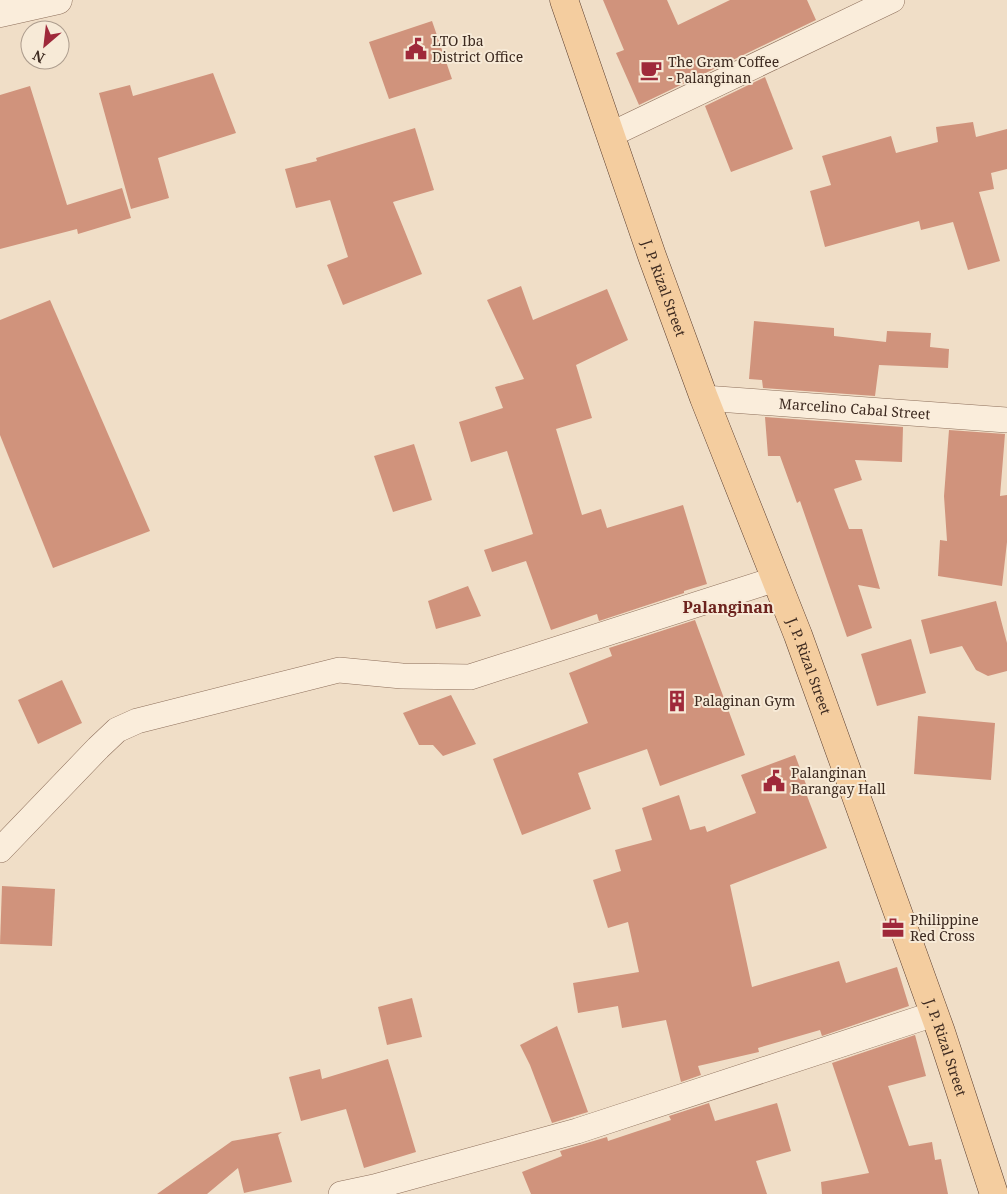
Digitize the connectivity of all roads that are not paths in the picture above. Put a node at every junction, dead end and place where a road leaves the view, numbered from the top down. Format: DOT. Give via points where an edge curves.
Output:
graph roads {
  1 [pos="58,0"];
  2 [pos="564,0"];
  3 [pos="892,0"];
  4 [pos="0,13"];
  5 [pos="610,135"];
  6 [pos="704,398"];
  7 [pos="1007,420"];
  8 [pos="776,579"];
  9 [pos="0,850"];
  10 [pos="934,1014"];
  11 [pos="341,1194"];
  12 [pos="994,1194"];
  1 -- 4 [label="street"];
  2 -- 5 [label="main road, J. P. Rizal Street"];
  3 -- 5 [label="street"];
  5 -- 6 [label="main road, J. P. Rizal Street"];
  6 -- 7 [label="street, Marcelino Cabal Street"];
  6 -- 8 [label="main road, J. P. Rizal Street"];
  8 -- 9 [label="street" via="470,677 402,676 339,670 137,721 116,730"];
  8 -- 10 [label="main road, J. P. Rizal Street"];
  10 -- 11 [label="street" via="576,1130"];
  10 -- 12 [label="main road, J. P. Rizal Street"];
}
